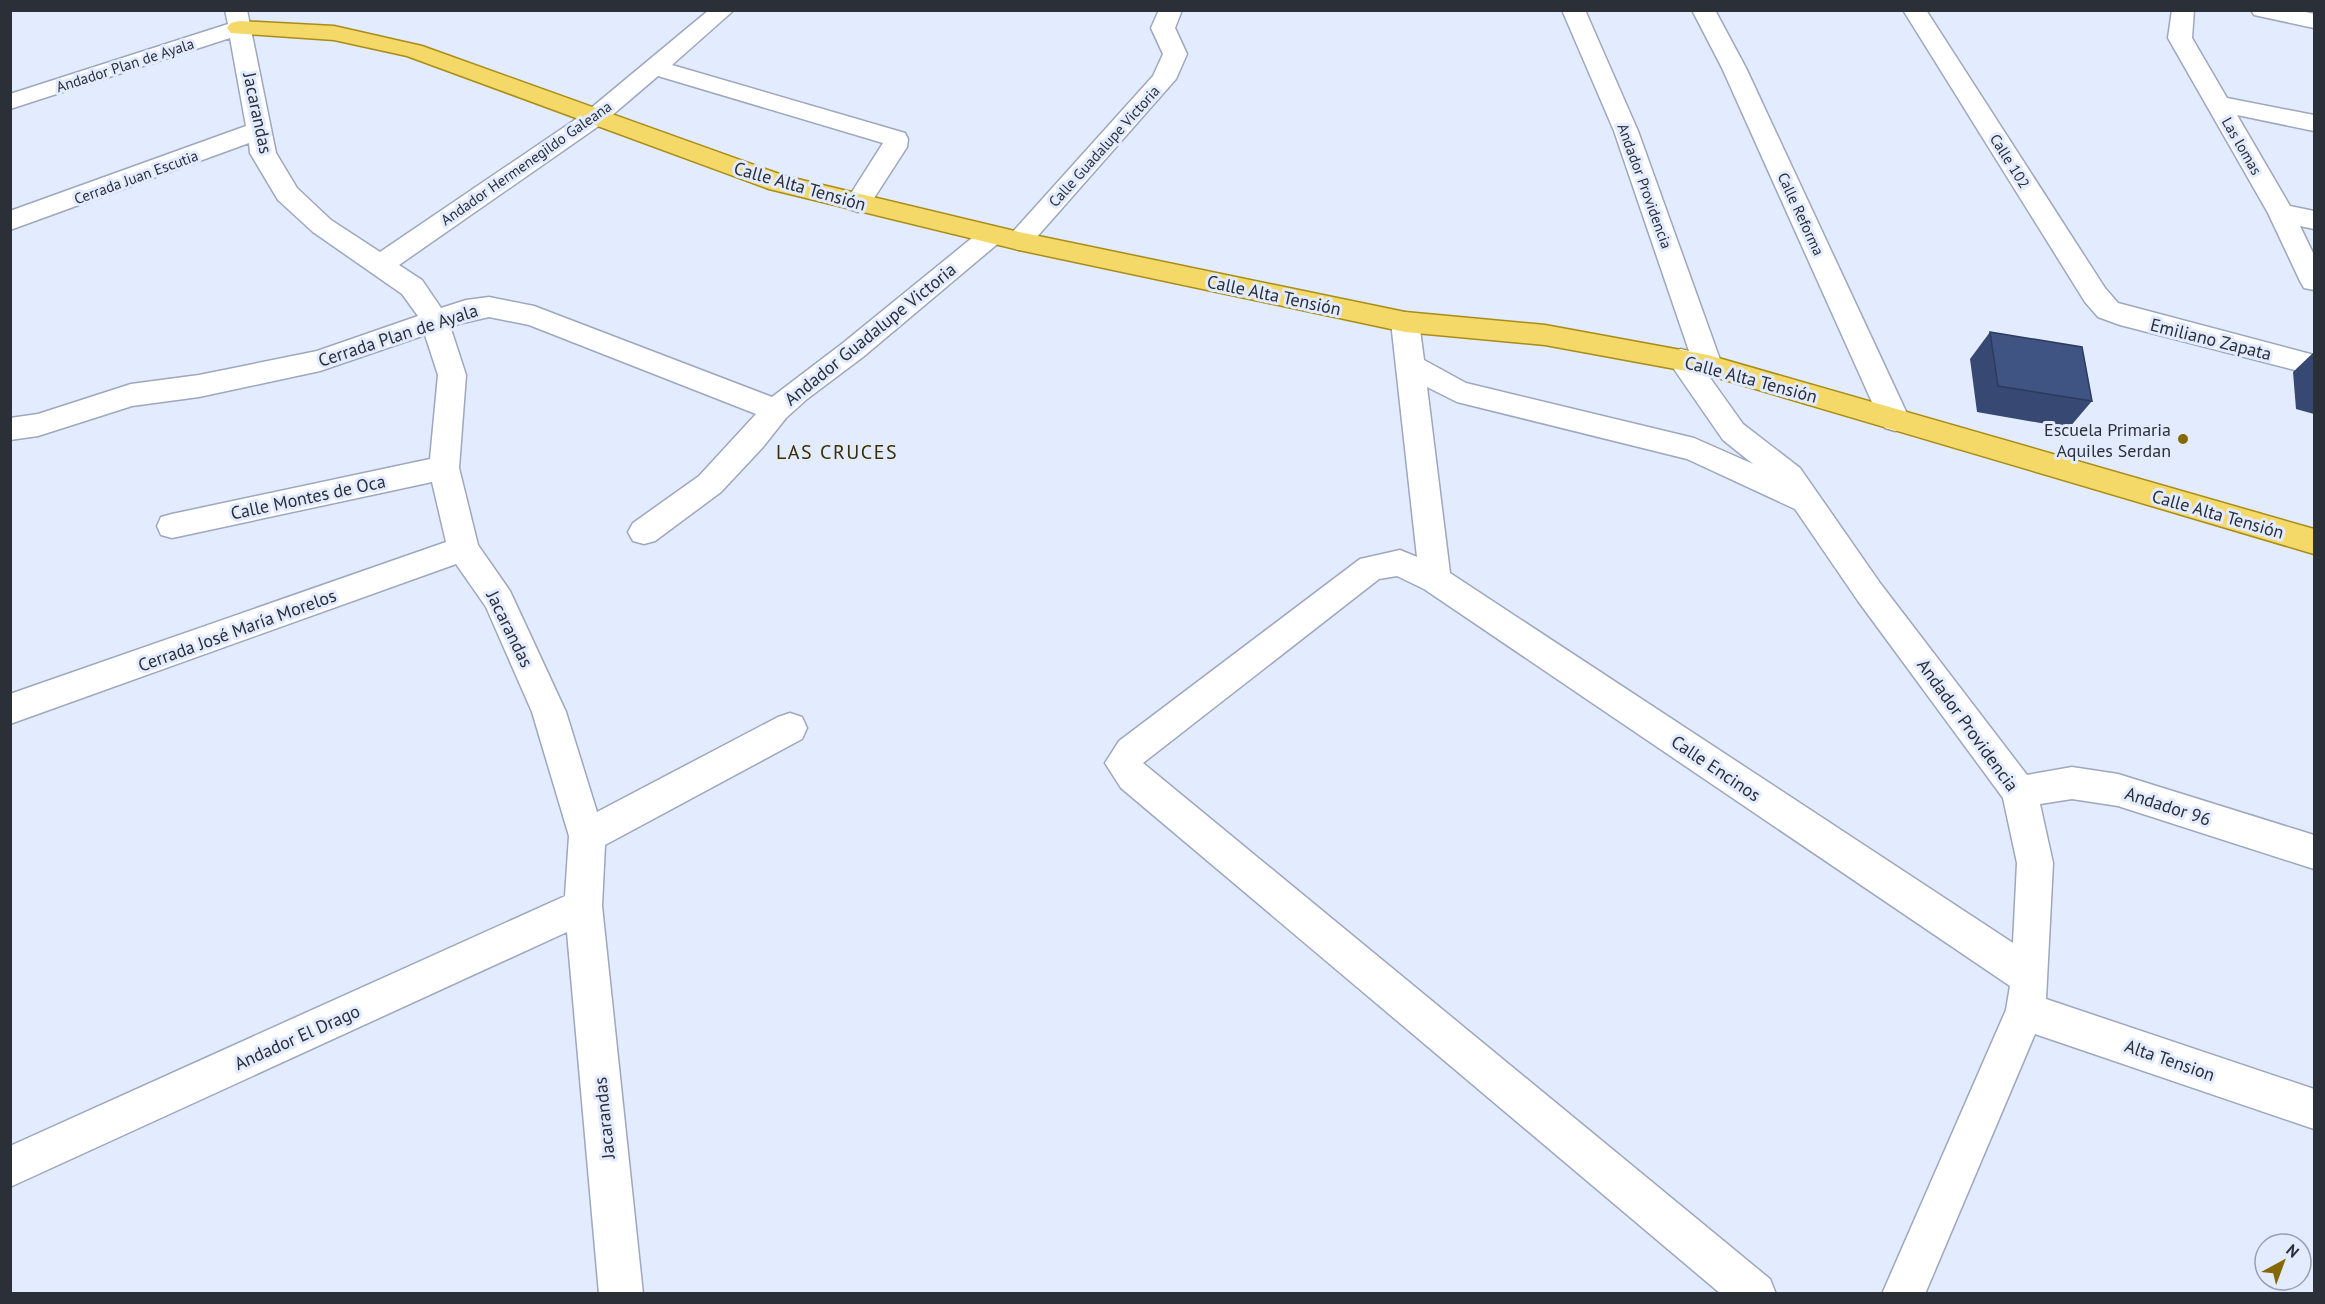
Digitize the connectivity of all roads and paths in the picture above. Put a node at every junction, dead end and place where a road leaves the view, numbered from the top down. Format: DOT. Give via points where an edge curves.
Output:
graph roads {
  1 [pos="723,10"];
  2 [pos="1171,10"];
  3 [pos="1573,10"];
  4 [pos="1702,10"];
  5 [pos="1914,10"];
  6 [pos="2183,10"];
  7 [pos="2262,10"];
  8 [pos="238,19"];
  9 [pos="2314,21"];
  10 [pos="653,68"];
  11 [pos="10,102"];
  12 [pos="2217,104"];
  13 [pos="594,118"];
  14 [pos="2314,123"];
  15 [pos="260,130"];
  16 [pos="858,203"];
  17 [pos="2281,213"];
  18 [pos="2314,220"];
  19 [pos="10,221"];
  20 [pos="1005,238"];
  21 [pos="382,264"];
  22 [pos="2314,281"];
  23 [pos="2108,310"];
  24 [pos="435,321"];
  25 [pos="1405,322"];
  26 [pos="1695,362"];
  27 [pos="1410,365"];
  28 [pos="2314,365"];
  29 [pos="776,410"];
  30 [pos="1895,420"];
  31 [pos="10,429"];
  32 [pos="444,468"];
  33 [pos="1807,503"];
  34 [pos="172,526"];
  35 [pos="644,532"];
  36 [pos="2314,542"];
  37 [pos="463,549"];
  38 [pos="1435,580"];
  39 [pos="10,709"];
  40 [pos="790,728"];
  41 [pos="2019,792"];
  42 [pos="587,836"];
  43 [pos="2314,852"];
  44 [pos="583,906"];
  45 [pos="2028,994"];
  46 [pos="2314,1109"];
  47 [pos="10,1167"];
  48 [pos="616,1292"];
  49 [pos="1755,1293"];
  50 [pos="1905,1293"];
  1 -- 10 [label="street, Andador Hermenegildo Galeana"];
  2 -- 20 [label="street, Calle Guadalupe Victoria" via="1163,28 1174,54 1164,79"];
  3 -- 26 [label="street, Andador Providencia" via="1626,131"];
  4 -- 30 [label="street, Calle Reforma" via="1734,68"];
  5 -- 23 [label="street, Calle 102"];
  6 -- 12 [label="street, Las lomas" via="2180,38"];
  7 -- 9 [label="street"];
  8 -- 11 [label="street, Andador Plan de Ayala"];
  8 -- 13 [label="main road, Calle Alta Tensión" via="334,33 414,51"];
  8 -- 15 [label="street, Jacarandas"];
  10 -- 13 [label="street, Andador Hermenegildo Galeana"];
  10 -- 16 [label="street" via="896,139 895,147"];
  12 -- 14 [label="street"];
  12 -- 17 [label="street, Las lomas"];
  13 -- 16 [label="main road, Calle Alta Tensión" via="778,183"];
  13 -- 21 [label="street, Andador Hermenegildo Galeana"];
  15 -- 19 [label="street, Cerrada Juan Escutia"];
  15 -- 21 [label="street, Jacarandas" via="264,153 287,194 322,226"];
  16 -- 20 [label="main road, Calle Alta Tensión"];
  17 -- 18 [label="street"];
  17 -- 22 [label="street, Las lomas"];
  20 -- 25 [label="main road, Calle Alta Tensión"];
  20 -- 29 [label="street, Andador Guadalupe Victoria"];
  21 -- 24 [label="street, Jacarandas" via="412,287"];
  23 -- 28 [label="street, Emiliano Zapata"];
  24 -- 29 [label="street, Cerrada Plan de Ayala" via="489,307 534,316"];
  24 -- 31 [label="street, Cerrada Plan de Ayala" via="320,361 199,386 131,395 38,425"];
  24 -- 32 [label="street, Jacarandas" via="452,375"];
  25 -- 26 [label="main road, Calle Alta Tensión" via="1545,335"];
  25 -- 27 [label="street"];
  26 -- 30 [label="main road, Calle Alta Tensión"];
  26 -- 33 [label="street, Andador Providencia" via="1733,432 1789,476"];
  27 -- 33 [label="street" via="1457,391 1694,449"];
  27 -- 38 [label="street"];
  29 -- 35 [label="street, Andador Guadalupe Victoria" via="710,484"];
  30 -- 36 [label="main road, Calle Alta Tensión"];
  32 -- 34 [label="street, Calle Montes de Oca"];
  32 -- 37 [label="street, Jacarandas"];
  33 -- 41 [label="street, Andador Providencia"];
  37 -- 39 [label="street, Cerrada José María Morelos"];
  37 -- 42 [label="street, Jacarandas" via="499,600 549,712"];
  38 -- 45 [label="street, Calle Encinos"];
  38 -- 49 [label="street, Calle Encinos" via="1400,563 1371,568 1131,752 1122,763 1132,777"];
  40 -- 42 [label="street"];
  41 -- 43 [label="street, Andador 96" via="2072,783 2118,790"];
  41 -- 45 [label="street, Andador Providencia" via="2035,863"];
  42 -- 44 [label="street, Jacarandas"];
  44 -- 47 [label="street, Andador El Drago"];
  44 -- 48 [label="street, Jacarandas"];
  45 -- 46 [label="street, Alta Tension"];
  45 -- 50 [label="street, Andador Providencia"];
}
